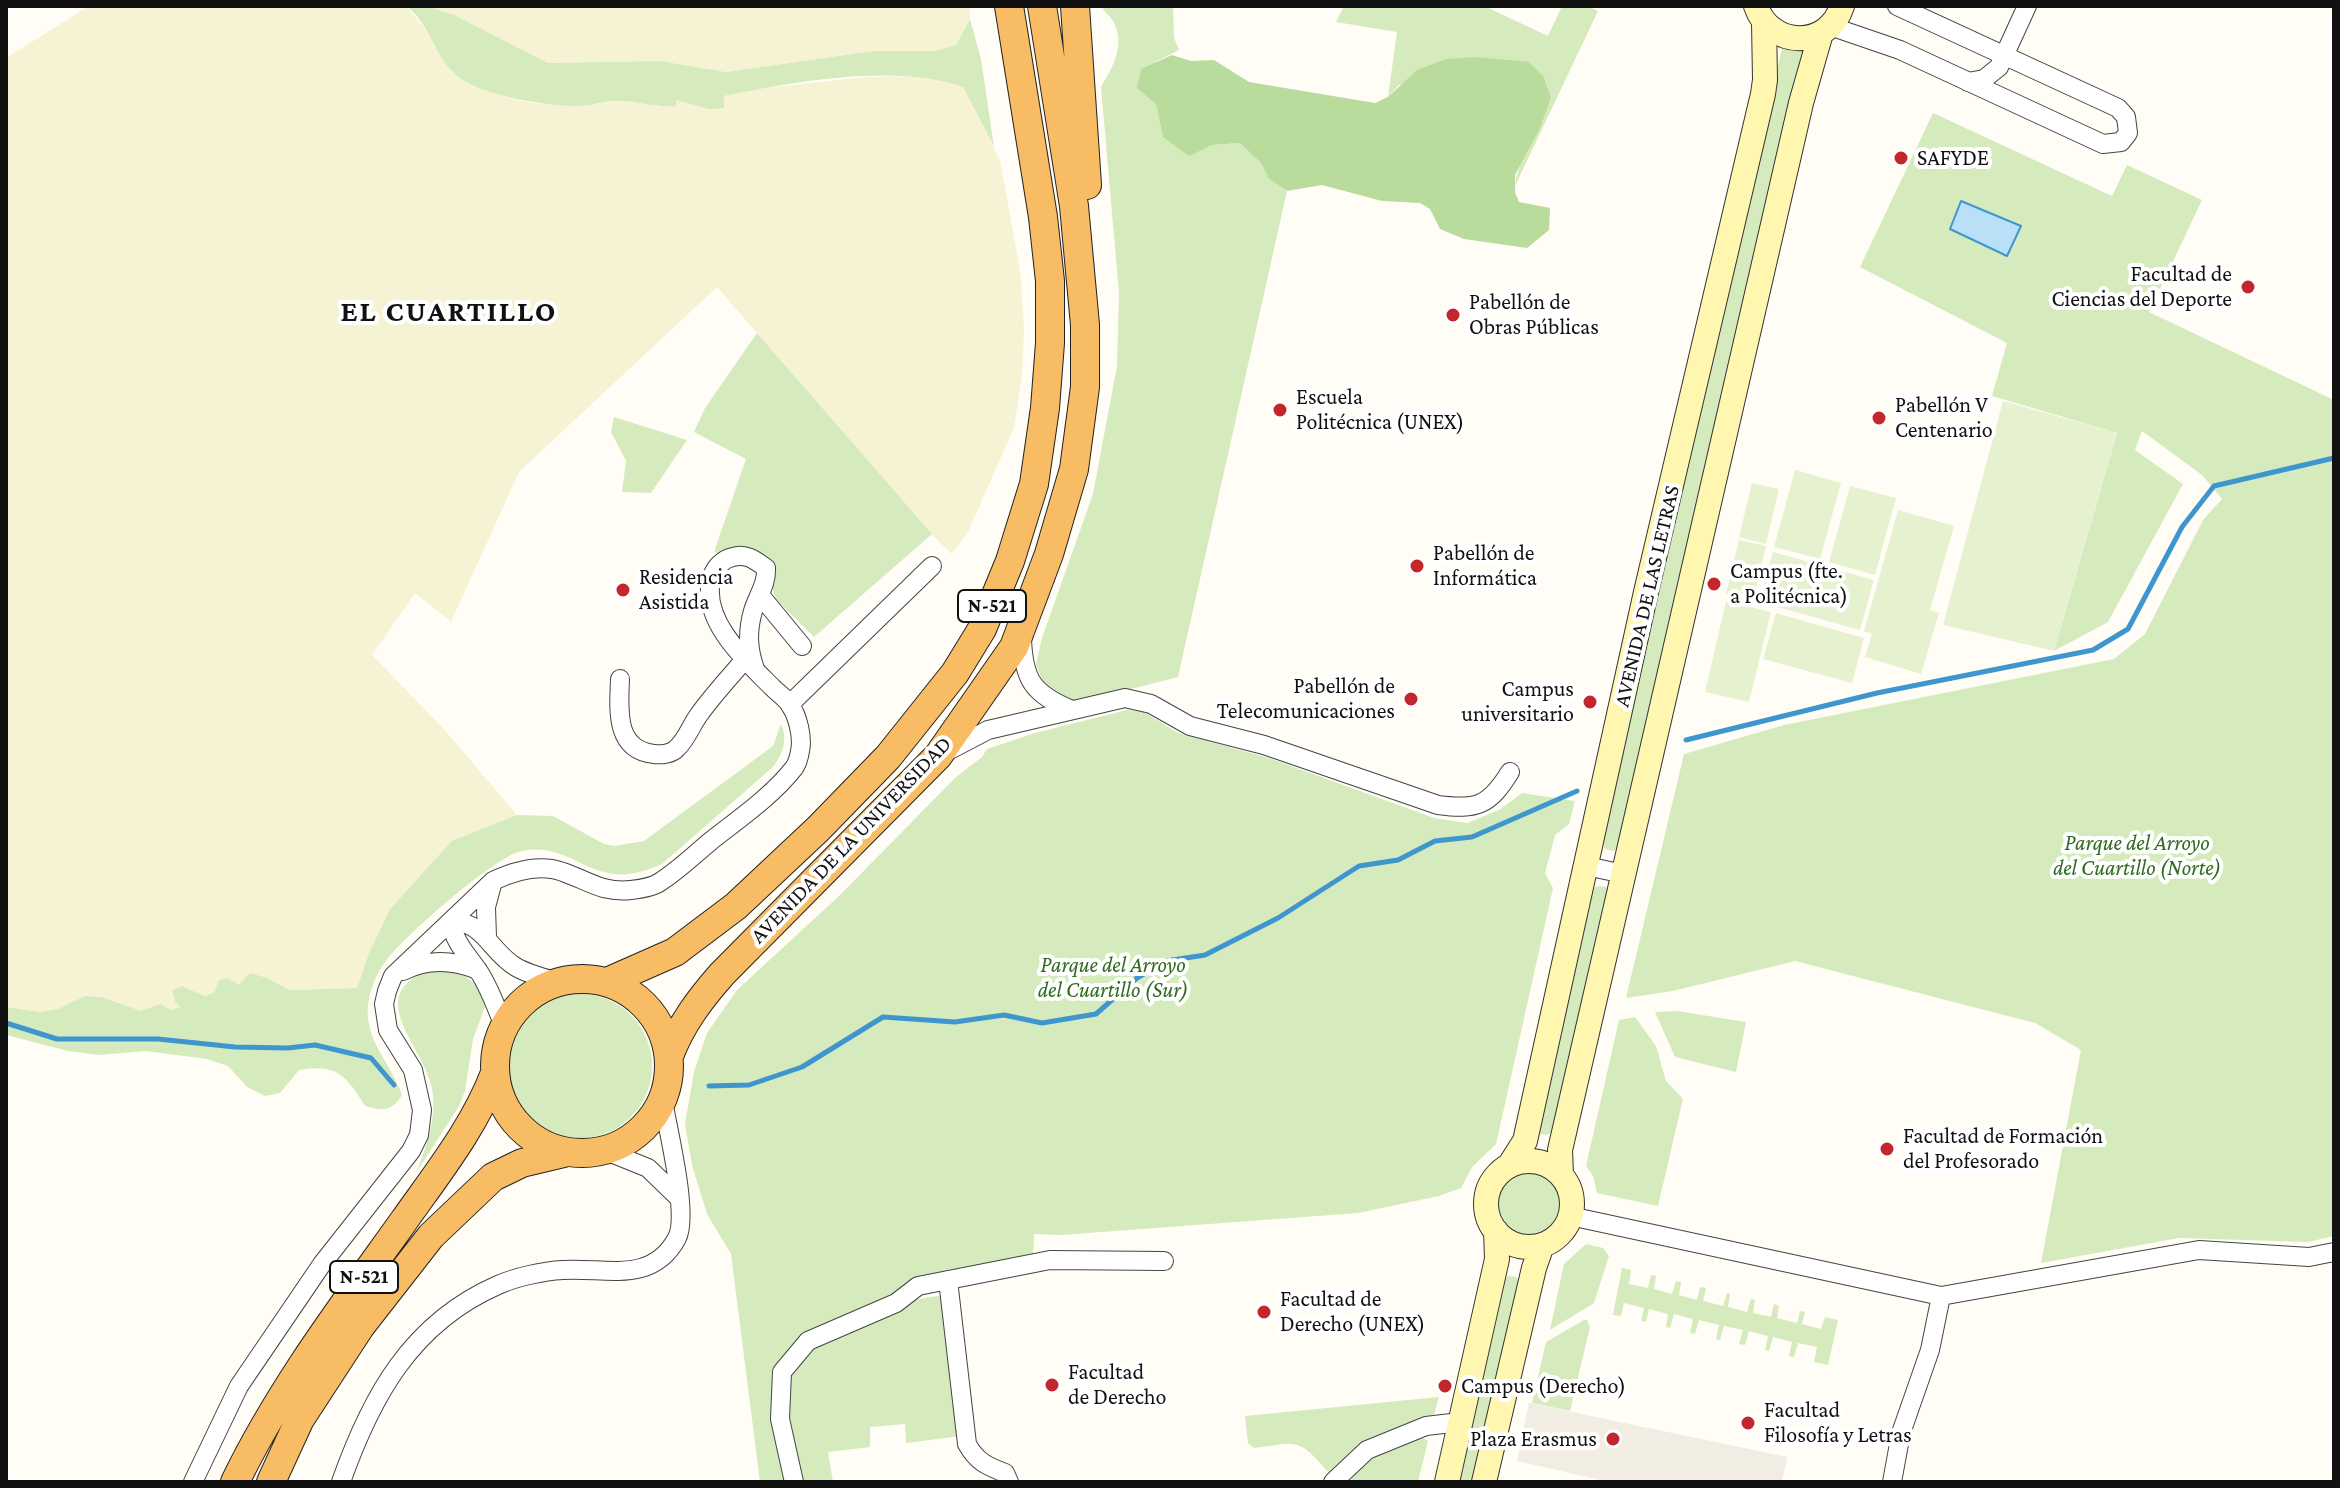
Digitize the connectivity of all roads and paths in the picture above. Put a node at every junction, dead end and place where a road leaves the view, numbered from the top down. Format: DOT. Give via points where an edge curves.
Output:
graph roads {
  1 [pos="996,6"];
  2 [pos="1009,6"];
  3 [pos="1042,6"];
  4 [pos="1075,6"];
  5 [pos="1897,6"];
  6 [pos="2027,6"];
  7 [pos="1760,14"];
  8 [pos="1831,22"];
  9 [pos="2004,56"];
  10 [pos="1968,82"];
  11 [pos="1043,217"];
  12 [pos="1085,325"];
  13 [pos="932,566"];
  14 [pos="760,595"];
  15 [pos="1021,628"];
  16 [pos="802,646"];
  17 [pos="750,663"];
  18 [pos="620,679"];
  19 [pos="790,704"];
  20 [pos="1072,710"];
  21 [pos="938,756"];
  22 [pos="1510,772"];
  23 [pos="1586,866"];
  24 [pos="1624,874"];
  25 [pos="493,881"];
  26 [pos="451,921"];
  27 [pos="487,937"];
  28 [pos="478,970"];
  29 [pos="393,976"];
  30 [pos="558,982"];
  31 [pos="607,982"];
  32 [pos="504,1027"];
  33 [pos="669,1056"];
  34 [pos="495,1073"];
  35 [pos="663,1101"];
  36 [pos="606,1151"];
  37 [pos="564,1153"];
  38 [pos="1509,1166"];
  39 [pos="1561,1175"];
  40 [pos="680,1199"];
  41 [pos="1570,1216"];
  42 [pos="1496,1231"];
  43 [pos="1542,1245"];
  44 [pos="2334,1252"];
  45 [pos="1164,1261"];
  46 [pos="948,1280"];
  47 [pos="1941,1296"];
  48 [pos="1460,1422"];
  49 [pos="1339,1479"];
  50 [pos="193,1482"];
  51 [pos="235,1482"];
  52 [pos="271,1482"];
  53 [pos="341,1482"];
  54 [pos="794,1482"];
  55 [pos="1009,1482"];
  56 [pos="1447,1482"];
  57 [pos="1484,1482"];
  58 [pos="1892,1482"];
  1 -- 11 [label="highway"];
  2 -- 11 [label="highway, AVENIDA DE LA UNIVERSIDAD / N-521"];
  3 -- 12 [label="highway, AVENIDA DE LA UNIVERSIDAD / N-521" via="1074,206"];
  4 -- 12 [label="highway" via="1092,246"];
  5 -- 9 [label="street"];
  6 -- 9 [label="street"];
  7 -- 8 [label="main road" via="1778,34 1790,38 1809,38"];
  7 -- 23 [label="main road, AVENIDA DE LAS LETRAS" via="1763,94"];
  8 -- 10 [label="street"];
  8 -- 24 [label="main road, AVENIDA DE LAS LETRAS" via="1801,103"];
  9 -- 10 [label="street" via="1992,74"];
  9 -- 10 [label="street" via="2118,108 2129,123 2125,138 2103,144"];
  11 -- 31 [label="highway, AVENIDA DE LA UNIVERSIDAD / N-521" via="1050,281 1045,408 1034,484 982,629 955,673 888,757 746,897 675,952"];
  12 -- 15 [label="highway, AVENIDA DE LA UNIVERSIDAD / N-521" via="1085,387 1074,469"];
  13 -- 19 [label="street"];
  14 -- 16 [label="street"];
  14 -- 17 [label="street" via="747,646"];
  14 -- 17 [label="street" via="766,568 751,557 724,560 714,570 709,585 715,617"];
  15 -- 20 [label="street" via="1023,661 1035,687 1048,700"];
  15 -- 21 [label="highway, AVENIDA DE LA UNIVERSIDAD / N-521" via="1014,647"];
  17 -- 18 [label="street" via="697,717 677,749 667,754 644,752 624,738"];
  17 -- 19 [label="street"];
  19 -- 25 [label="street" via="801,748 795,766 760,802 658,885 604,890 561,871 538,868"];
  20 -- 21 [label="street" via="988,730"];
  20 -- 22 [label="street" via="1125,698 1151,704 1190,726 1264,745 1438,805 1467,809 1496,795"];
  21 -- 33 [label="highway, AVENIDA DE LA UNIVERSIDAD / N-521" via="722,974 676,1036"];
  23 -- 24 [label="street"];
  23 -- 38 [label="main road, AVENIDA DE LAS LETRAS" via="1525,1141"];
  24 -- 39 [label="main road, AVENIDA DE LAS LETRAS" via="1560,1150"];
  25 -- 26 [label="street"];
  25 -- 27 [label="street" via="486,907"];
  26 -- 27 [label="street" via="464,921"];
  26 -- 28 [label="street" via="458,944"];
  26 -- 29 [label="street"];
  27 -- 30 [label="street" via="517,968"];
  28 -- 29 [label="street" via="457,961 436,961"];
  28 -- 32 [label="street" via="497,1002"];
  29 -- 50 [label="street" via="384,1004 388,1030 413,1070 422,1110 419,1135 239,1386"];
  30 -- 31 [label="highway, N-521"];
  30 -- 32 [label="highway, N-521" via="526,999"];
  31 -- 33 [label="highway, N-521" via="653,1014"];
  32 -- 34 [label="highway, N-521"];
  33 -- 35 [label="highway, N-521"];
  34 -- 37 [label="highway, N-521" via="512,1119 531,1137"];
  34 -- 51 [label="highway, N-521" via="452,1153 297,1371"];
  35 -- 36 [label="highway, N-521" via="640,1132"];
  35 -- 40 [label="street"];
  36 -- 37 [label="highway, N-521"];
  36 -- 40 [label="street" via="648,1168"];
  37 -- 52 [label="highway, N-521" via="493,1177 431,1236 351,1340 300,1419"];
  38 -- 39 [label="main road" via="1536,1162"];
  38 -- 42 [label="main road" via="1496,1176 1487,1196"];
  39 -- 41 [label="main road" via="1570,1191"];
  40 -- 53 [label="street" via="678,1236 664,1258 646,1267 559,1270 501,1284 449,1312 419,1338 383,1386"];
  41 -- 43 [label="main road" via="1562,1232"];
  41 -- 47 [label="street"];
  42 -- 43 [label="main road" via="1518,1246"];
  42 -- 48 [label="main road" via="1497,1259"];
  43 -- 57 [label="main road"];
  44 -- 47 [label="street" via="2309,1257 2199,1250"];
  45 -- 46 [label="street" via="1050,1260"];
  46 -- 54 [label="street" via="918,1286 896,1303 808,1341 782,1372 780,1419"];
  46 -- 55 [label="street" via="967,1444 975,1458 1005,1473"];
  47 -- 58 [label="street"];
  48 -- 49 [label="street" via="1426,1426 1367,1450"];
  48 -- 56 [label="main road"];
}
